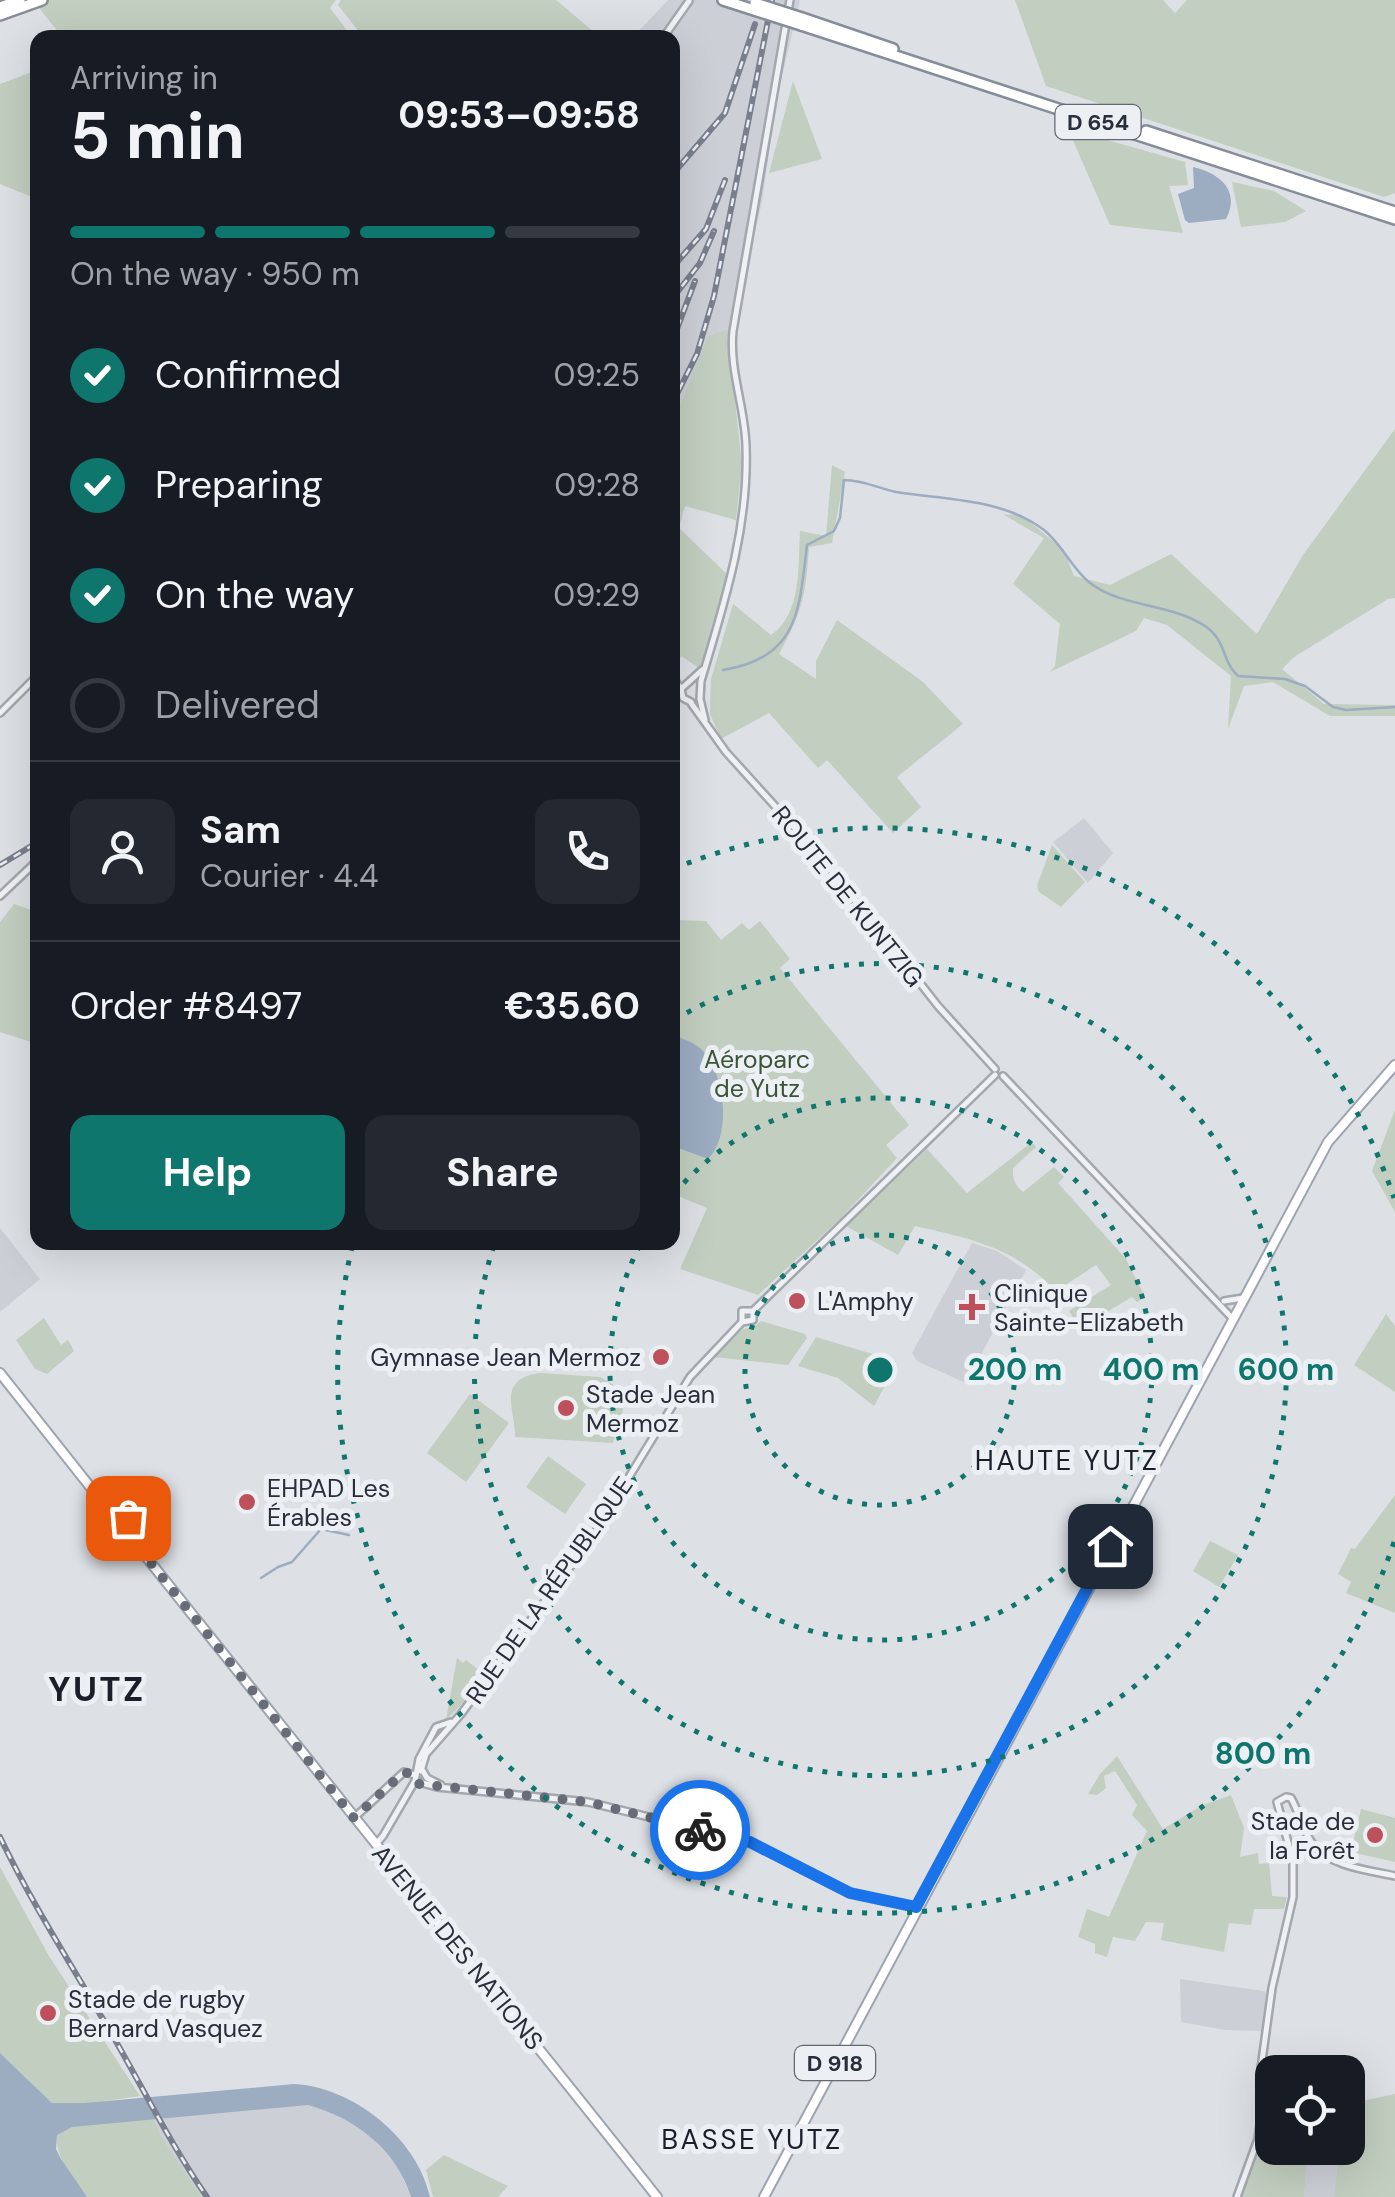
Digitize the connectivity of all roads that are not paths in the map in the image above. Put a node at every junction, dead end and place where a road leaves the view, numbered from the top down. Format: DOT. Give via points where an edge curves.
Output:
graph roads {
  1 [pos="20,0"];
  2 [pos="42,0"];
  3 [pos="723,0"];
  4 [pos="790,0"];
  5 [pos="689,1"];
  6 [pos="751,4"];
  7 [pos="0,11"];
  8 [pos="669,30"];
  9 [pos="1395,216"];
  10 [pos="707,664"];
  11 [pos="680,678"];
  12 [pos="690,681"];
  13 [pos="30,683"];
  14 [pos="701,685"];
  15 [pos="681,689"];
  16 [pos="700,699"];
  17 [pos="691,702"];
  18 [pos="0,713"];
  19 [pos="705,720"];
  20 [pos="30,868"];
  21 [pos="0,896"];
  22 [pos="1395,1065"];
  23 [pos="998,1073"];
  24 [pos="1244,1298"];
  25 [pos="1221,1301"];
  26 [pos="753,1311"];
  27 [pos="1234,1314"];
  28 [pos="742,1322"];
  29 [pos="0,1373"];
  30 [pos="417,1775"];
  31 [pos="425,1781"];
  32 [pos="354,1818"];
  33 [pos="376,1844"];
  34 [pos="1395,1876"];
  35 [pos="916,1907"];
  36 [pos="657,2197"];
  37 [pos="764,2197"];
  38 [pos="1237,2197"];
  1 -- 7 [label="highway"];
  2 -- 7 [label="highway"];
  3 -- 6 [label="highway, D 654"];
  4 -- 10 [label="street" via="732,339 746,450 740,533"];
  5 -- 8 [label="street"];
  6 -- 9 [label="highway, D 654, bridge"];
  10 -- 12 [label="street"];
  10 -- 14 [label="street"];
  11 -- 12 [label="street"];
  12 -- 14 [label="street"];
  12 -- 15 [label="street"];
  13 -- 18 [label="street"];
  14 -- 16 [label="street"];
  15 -- 17 [label="street"];
  16 -- 17 [label="street"];
  16 -- 19 [label="street, ROUTE DE KUNTZIG"];
  17 -- 19 [label="street, ROUTE DE KUNTZIG"];
  19 -- 23 [label="street, ROUTE DE KUNTZIG"];
  20 -- 21 [label="street"];
  22 -- 24 [label="main road, D 918" via="1328,1142"];
  23 -- 25 [label="street, ROUTE DE KUNTZIG"];
  23 -- 26 [label="street"];
  24 -- 25 [label="street"];
  24 -- 27 [label="main road, D 918"];
  25 -- 27 [label="street, ROUTE DE KUNTZIG"];
  26 -- 28 [label="street" via="753,1320"];
  26 -- 28 [label="street" via="742,1310"];
  27 -- 35 [label="main road, D 918"];
  28 -- 30 [label="street, RUE DE LA RÉPUBLIQUE" via="690,1377 593,1536 461,1714 436,1727"];
  29 -- 32 [label="main road, AVENUE DES NATIONS" via="103,1503 132,1523 135,1543"];
  30 -- 31 [label="street"];
  30 -- 31 [label="street"];
  30 -- 32 [label="street" via="404,1772"];
  30 -- 33 [label="street, RUE DE LA RÉPUBLIQUE"];
  31 -- 35 [label="street" via="588,1802 750,1842 850,1893"];
  32 -- 33 [label="main road, AVENUE DES NATIONS"];
  33 -- 36 [label="main road, AVENUE DES NATIONS"];
  34 -- 38 [label="street" via="1319,1850 1293,1801 1286,1796 1277,1802 1294,1862 1294,1897 1271,1994 1258,2138"];
  35 -- 37 [label="main road, D 918"];
}
